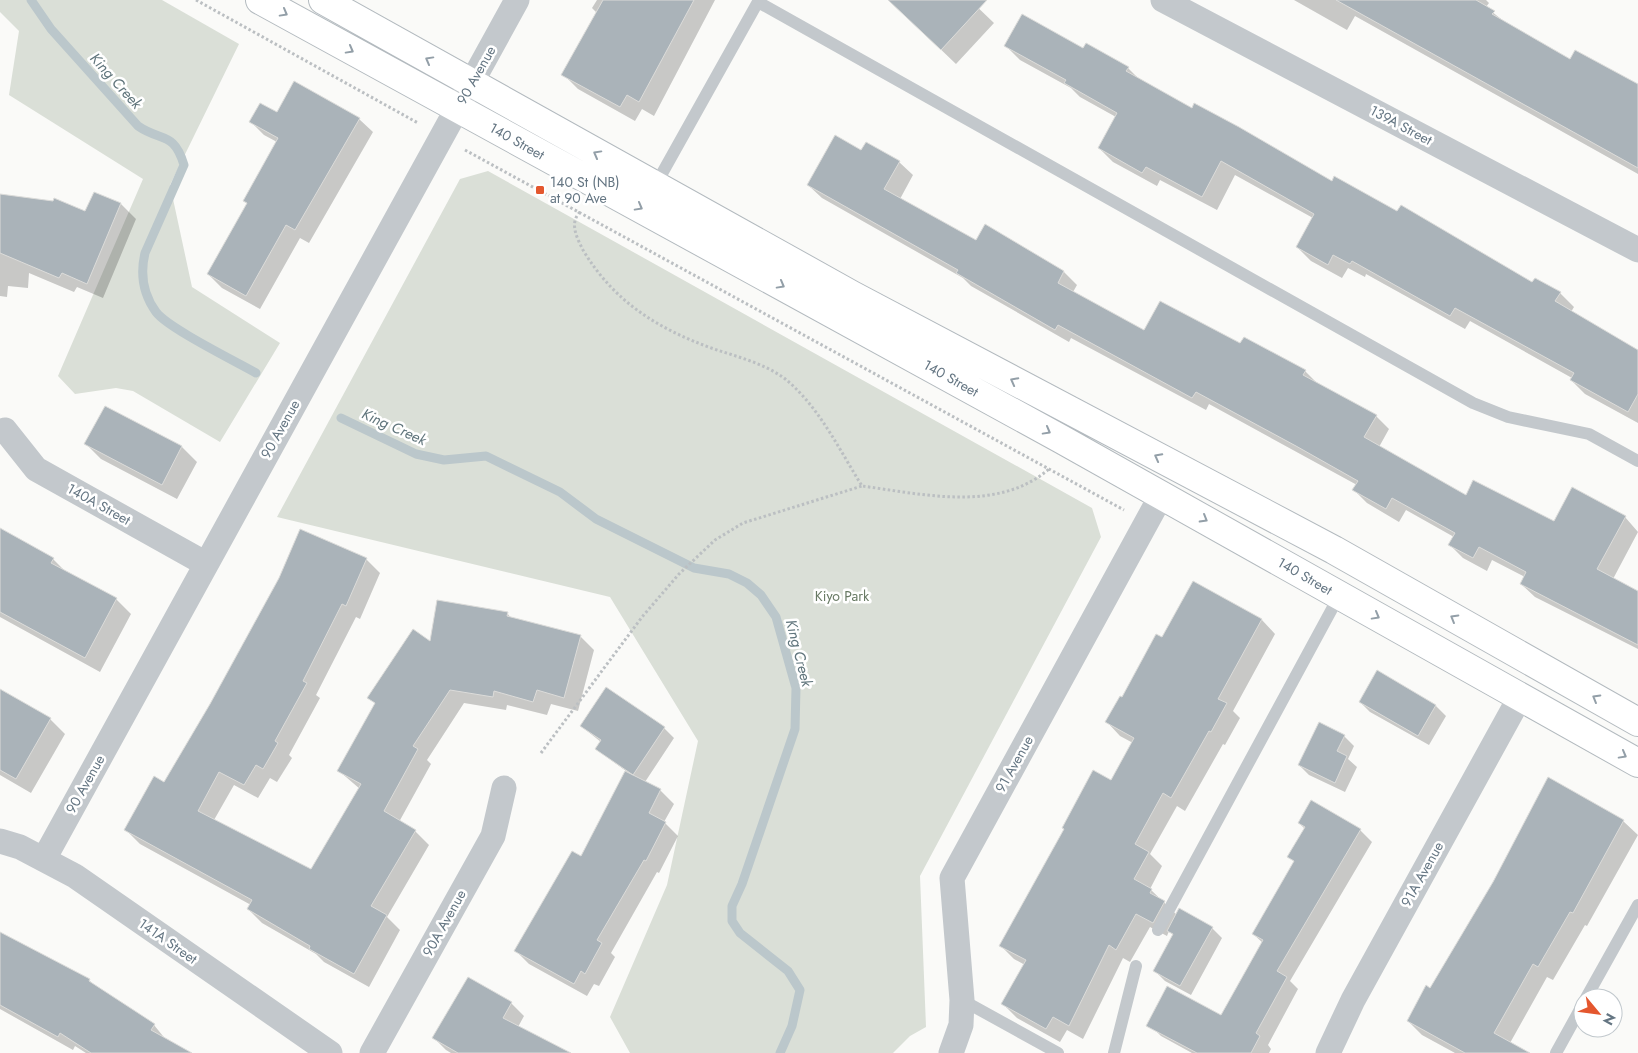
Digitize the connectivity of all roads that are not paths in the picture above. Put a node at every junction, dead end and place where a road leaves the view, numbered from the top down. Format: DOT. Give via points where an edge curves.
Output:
graph roads {
  1 [pos="260,0"];
  2 [pos="323,0"];
  3 [pos="518,0"];
  4 [pos="1163,0"];
  5 [pos="758,1"];
  6 [pos="471,84"];
  7 [pos="458,108"];
  8 [pos="655,186"];
  9 [pos="1638,250"];
  10 [pos="4,430"];
  11 [pos="1638,461"];
  12 [pos="1162,494"];
  13 [pos="1334,550"];
  14 [pos="206,564"];
  15 [pos="1339,596"];
  16 [pos="1520,696"];
  17 [pos="1638,722"];
  18 [pos="1638,763"];
  19 [pos="504,788"];
  20 [pos="0,841"];
  21 [pos="44,859"];
  22 [pos="1638,905"];
  23 [pos="1158,930"];
  24 [pos="1136,966"];
  25 [pos="1592,988"];
  26 [pos="962,1000"];
  27 [pos="1573,1022"];
  28 [pos="330,1053"];
  29 [pos="372,1053"];
  30 [pos="951,1053"];
  31 [pos="1058,1053"];
  32 [pos="1114,1053"];
  33 [pos="1328,1053"];
  34 [pos="1556,1053"];
  1 -- 7 [label="main road, 140 Street, one-way"];
  6 -- 2 [label="main road, 140 Street, one-way"];
  3 -- 6 [label="street, 90 Avenue"];
  4 -- 9 [label="street, 139A Street"];
  5 -- 8 [label="lane"];
  5 -- 11 [label="lane" via="1473,403 1508,417 1588,434"];
  6 -- 7 [label="street, 90 Avenue"];
  8 -- 6 [label="main road, 140 Street, one-way"];
  7 -- 12 [label="main road, 140 Street, one-way"];
  7 -- 14 [label="street, 90 Avenue"];
  13 -- 8 [label="main road, 140 Street, one-way" via="852,295"];
  10 -- 14 [label="street, 140A Street" via="36,469"];
  12 -- 13 [label="main road" via="1171,484 1184,485 1296,546"];
  12 -- 15 [label="main road, 140 Street, one-way"];
  12 -- 26 [label="street, 91 Avenue" via="952,878"];
  17 -- 13 [label="main road, 140 Street, one-way"];
  14 -- 21 [label="street, 90 Avenue"];
  15 -- 16 [label="main road, 140 Street, one-way"];
  15 -- 23 [label="lane"];
  16 -- 18 [label="main road, 140 Street, one-way"];
  16 -- 33 [label="street, 91A Avenue" via="1353,1000"];
  19 -- 29 [label="street, 90A Avenue" via="493,836"];
  20 -- 21 [label="street, 141A Street"];
  21 -- 28 [label="street, 141A Street" via="75,876"];
  22 -- 25 [label="lane"];
  24 -- 32 [label="lane"];
  26 -- 30 [label="street, 91 Avenue" via="961,1025"];
  26 -- 31 [label="lane"];
  27 -- 34 [label="lane"];
}
